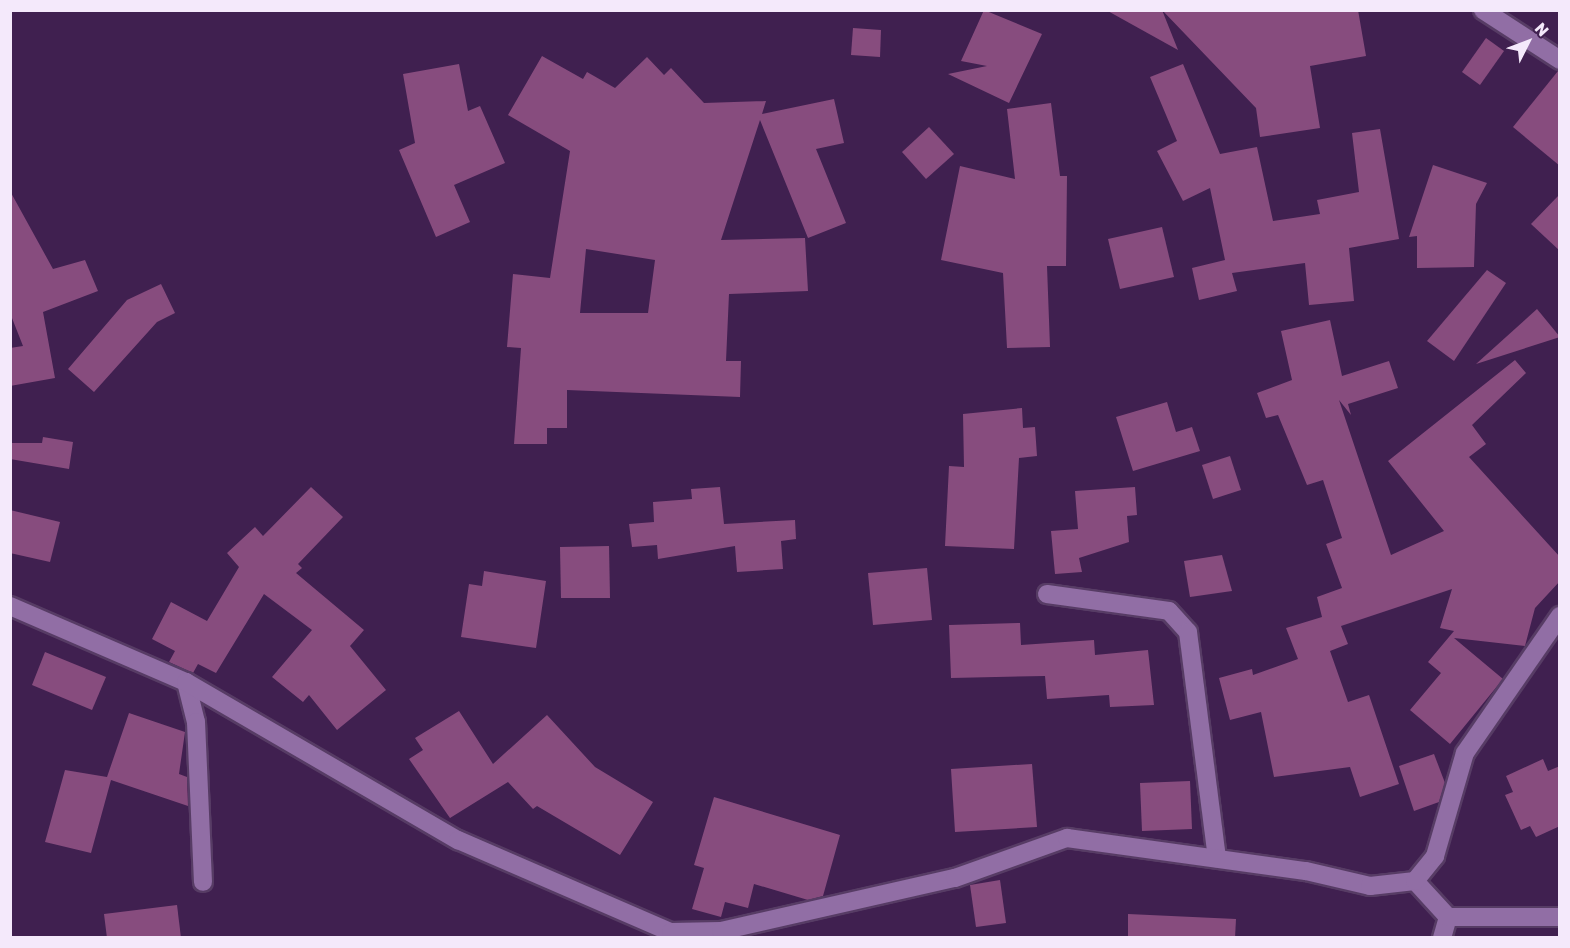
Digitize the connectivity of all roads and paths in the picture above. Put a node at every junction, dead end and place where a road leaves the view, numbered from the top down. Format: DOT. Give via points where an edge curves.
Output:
graph roads {
  1 [pos="1483,10"];
  2 [pos="1560,60"];
  3 [pos="1047,594"];
  4 [pos="10,606"];
  5 [pos="1560,616"];
  6 [pos="186,682"];
  7 [pos="1217,858"];
  8 [pos="1415,881"];
  9 [pos="203,882"];
  10 [pos="1448,917"];
  11 [pos="1560,918"];
  12 [pos="671,935"];
  13 [pos="1442,938"];
  1 -- 2 [label="street"];
  3 -- 7 [label="street" via="1169,611 1188,632"];
  4 -- 6 [label="street"];
  5 -- 8 [label="street" via="1465,753 1435,856"];
  6 -- 9 [label="street" via="197,734"];
  6 -- 12 [label="street" via="458,840"];
  7 -- 8 [label="street" via="1370,886"];
  7 -- 12 [label="street" via="1067,838 955,878 721,931"];
  8 -- 10 [label="street"];
  10 -- 11 [label="street"];
  10 -- 13 [label="street"];
}
